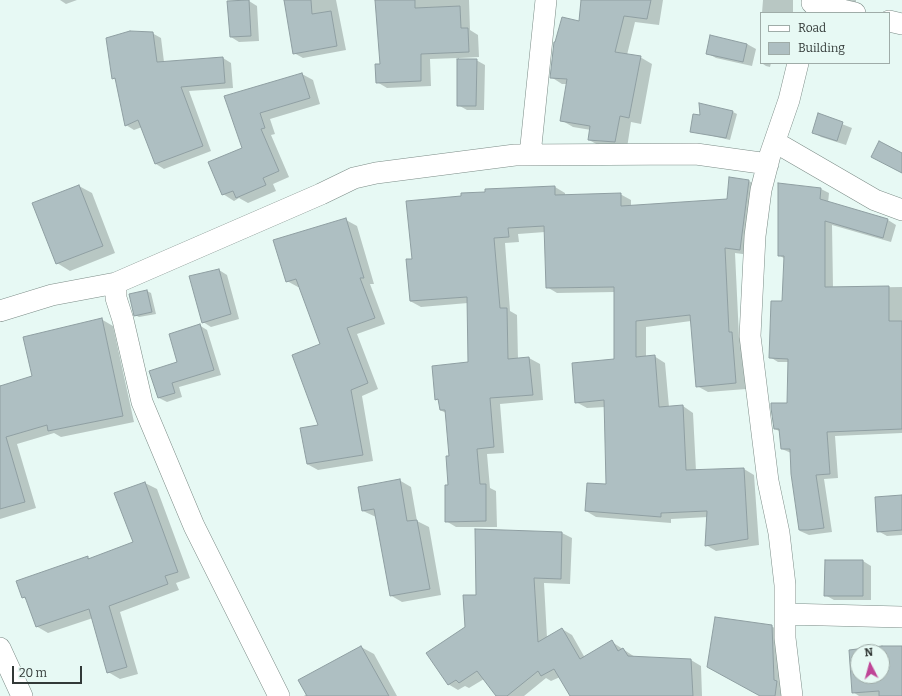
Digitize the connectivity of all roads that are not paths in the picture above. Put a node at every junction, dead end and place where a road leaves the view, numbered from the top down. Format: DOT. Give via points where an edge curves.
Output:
graph roads {
  1 [pos="546,0"];
  2 [pos="811,5"];
  3 [pos="850,12"];
  4 [pos="890,21"];
  5 [pos="902,24"];
  6 [pos="798,64"];
  7 [pos="775,142"];
  8 [pos="530,155"];
  9 [pos="768,164"];
  10 [pos="902,210"];
  11 [pos="116,283"];
  12 [pos="0,311"];
  13 [pos="785,614"];
  14 [pos="902,617"];
  15 [pos="0,648"];
  16 [pos="22,696"];
  17 [pos="279,696"];
  18 [pos="792,696"];
  1 -- 8 [label="street"];
  2 -- 3 [label="street"];
  4 -- 5 [label="street"];
  6 -- 7 [label="street"];
  7 -- 9 [label="street"];
  7 -- 10 [label="street" via="875,200"];
  8 -- 9 [label="street" via="696,154"];
  8 -- 11 [label="street" via="376,173 354,178"];
  9 -- 13 [label="street" via="761,190 755,236 750,336 768,481 779,533 785,585"];
  11 -- 12 [label="street" via="52,295"];
  11 -- 17 [label="street" via="116,298 142,402 194,526"];
  13 -- 14 [label="street"];
  13 -- 18 [label="street" via="785,638"];
  15 -- 16 [label="street"];
}
